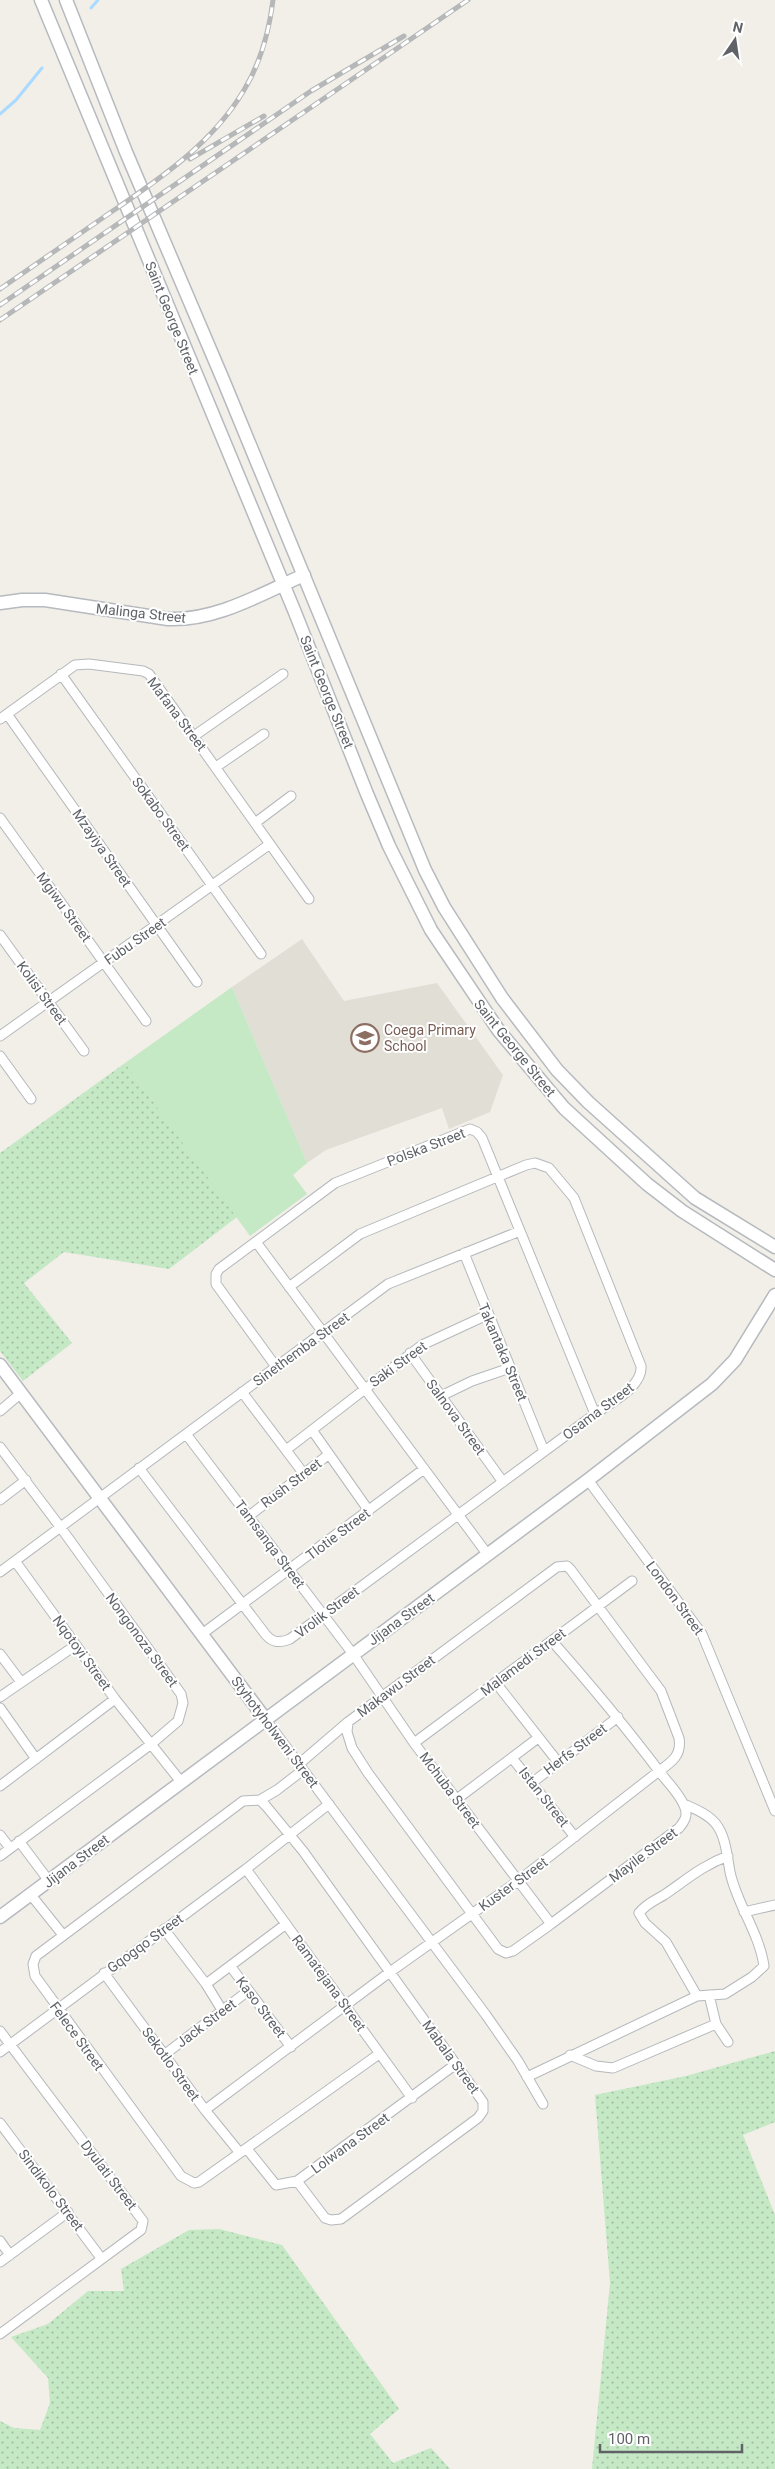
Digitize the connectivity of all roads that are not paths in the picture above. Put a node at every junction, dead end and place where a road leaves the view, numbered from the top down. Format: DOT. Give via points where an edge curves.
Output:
graph roads {
  1 [pos="41,0"];
  2 [pos="66,0"];
  3 [pos="304,575"];
  4 [pos="283,584"];
  5 [pos="0,603"];
  6 [pos="61,674"];
  7 [pos="283,674"];
  8 [pos="3,716"];
  9 [pos="264,734"];
  10 [pos="194,736"];
  11 [pos="216,767"];
  12 [pos="291,796"];
  13 [pos="0,818"];
  14 [pos="256,823"];
  15 [pos="270,844"];
  16 [pos="213,887"];
  17 [pos="309,899"];
  18 [pos="157,925"];
  19 [pos="0,935"];
  20 [pos="261,954"];
  21 [pos="104,963"];
  22 [pos="197,982"];
  23 [pos="48,1002"];
  24 [pos="146,1021"];
  25 [pos="0,1036"];
  26 [pos="84,1051"];
  27 [pos="0,1056"];
  28 [pos="31,1099"];
  29 [pos="499,1177"];
  30 [pos="520,1231"];
  31 [pos="256,1242"];
  32 [pos="775,1247"];
  33 [pos="464,1253"];
  34 [pos="775,1270"];
  35 [pos="289,1287"];
  36 [pos="775,1294"];
  37 [pos="487,1315"];
  38 [pos="323,1333"];
  39 [pos="410,1353"];
  40 [pos="0,1366"];
  41 [pos="277,1368"];
  42 [pos="510,1368"];
  43 [pos="365,1388"];
  44 [pos="242,1392"];
  45 [pos="21,1393"];
  46 [pos="441,1396"];
  47 [pos="0,1410"];
  48 [pos="595,1414"];
  49 [pos="312,1430"];
  50 [pos="186,1434"];
  51 [pos="0,1447"];
  52 [pos="286,1450"];
  53 [pos="544,1450"];
  54 [pos="328,1455"];
  55 [pos="140,1468"];
  56 [pos="424,1469"];
  57 [pos="304,1474"];
  58 [pos="26,1480"];
  59 [pos="588,1480"];
  60 [pos="503,1482"];
  61 [pos="101,1498"];
  62 [pos="0,1500"];
  63 [pos="369,1511"];
  64 [pos="458,1515"];
  65 [pos="249,1516"];
  66 [pos="61,1528"];
  67 [pos="488,1555"];
  68 [pos="15,1561"];
  69 [pos="289,1570"];
  70 [pos="0,1572"];
  71 [pos="632,1581"];
  72 [pos="242,1604"];
  73 [pos="598,1607"];
  74 [pos="323,1614"];
  75 [pos="202,1634"];
  76 [pos="552,1641"];
  77 [pos="76,1645"];
  78 [pos="353,1654"];
  79 [pos="2,1659"];
  80 [pos="21,1682"];
  81 [pos="496,1683"];
  82 [pos="0,1697"];
  83 [pos="381,1697"];
  84 [pos="115,1699"];
  85 [pos="0,1708"];
  86 [pos="618,1716"];
  87 [pos="266,1720"];
  88 [pos="348,1722"];
  89 [pos="538,1738"];
  90 [pos="414,1743"];
  91 [pos="150,1745"];
  92 [pos="512,1758"];
  93 [pos="36,1759"];
  94 [pos="558,1762"];
  95 [pos="301,1767"];
  96 [pos="659,1771"];
  97 [pos="533,1782"];
  98 [pos="182,1783"];
  99 [pos="0,1786"];
  100 [pos="457,1799"];
  101 [pos="260,1800"];
  102 [pos="328,1804"];
  103 [pos="684,1804"];
  104 [pos="775,1811"];
  105 [pos="290,1834"];
  106 [pos="0,1836"];
  107 [pos="574,1837"];
  108 [pos="19,1842"];
  109 [pos="10,1848"];
  110 [pos="0,1856"];
  111 [pos="728,1856"];
  112 [pos="246,1869"];
  113 [pos="49,1881"];
  114 [pos="518,1881"];
  115 [pos="31,1895"];
  116 [pos="775,1905"];
  117 [pos="744,1912"];
  118 [pos="472,1914"];
  119 [pos="0,1917"];
  120 [pos="286,1924"];
  121 [pos="550,1924"];
  122 [pos="164,1929"];
  123 [pos="63,1935"];
  124 [pos="430,1943"];
  125 [pos="230,1967"];
  126 [pos="104,1972"];
  127 [pos="390,1972"];
  128 [pos="206,1984"];
  129 [pos="248,1991"];
  130 [pos="709,1995"];
  131 [pos="697,1996"];
  132 [pos="345,2005"];
  133 [pos="56,2008"];
  134 [pos="222,2010"];
  135 [pos="716,2024"];
  136 [pos="0,2031"];
  137 [pos="728,2042"];
  138 [pos="10,2045"];
  139 [pos="291,2047"];
  140 [pos="0,2052"];
  141 [pos="378,2054"];
  142 [pos="164,2055"];
  143 [pos="570,2055"];
  144 [pos="456,2064"];
  145 [pos="527,2077"];
  146 [pos="412,2098"];
  147 [pos="543,2104"];
  148 [pos="205,2110"];
  149 [pos="0,2123"];
  150 [pos="4,2134"];
  151 [pos="244,2151"];
  152 [pos="297,2181"];
  153 [pos="68,2212"];
  154 [pos="0,2241"];
  155 [pos="10,2255"];
  156 [pos="101,2258"];
  157 [pos="0,2262"];
  158 [pos="0,2334"];
  1 -- 4 [label="main road, Saint George Street"];
  2 -- 3 [label="main road, Saint George Street" via="126,152"];
  3 -- 4 [label="main road, Malinga Street"];
  3 -- 32 [label="main road, Saint George Street" via="425,870 502,998 557,1070 648,1156 714,1211"];
  4 -- 5 [label="main road, Malinga Street" via="217,613 189,619 154,617 45,600"];
  4 -- 34 [label="main road, Saint George Street" via="389,846 423,916 476,1000 521,1059 602,1145 682,1211"];
  6 -- 8 [label="street, Mafana Street"];
  6 -- 10 [label="street, Mafana Street" via="82,663 143,671 149,674"];
  6 -- 16 [label="street, Sokabo Street"];
  7 -- 10 [label="street"];
  8 -- 18 [label="street, Mzayiya Street"];
  9 -- 11 [label="street"];
  10 -- 11 [label="street, Mafana Street"];
  11 -- 14 [label="street, Mafana Street"];
  12 -- 14 [label="street"];
  13 -- 21 [label="street, Mgiwu Street"];
  14 -- 15 [label="street, Mafana Street"];
  15 -- 16 [label="street, Fubu Street"];
  15 -- 17 [label="street, Mafana Street"];
  16 -- 18 [label="street, Fubu Street"];
  16 -- 20 [label="street, Sokabo Street"];
  18 -- 21 [label="street, Fubu Street"];
  18 -- 22 [label="street, Mzayiya Street"];
  19 -- 23 [label="street, Kolisi Street"];
  21 -- 23 [label="street, Fubu Street"];
  21 -- 24 [label="street, Mgiwu Street"];
  23 -- 25 [label="street, Fubu Street"];
  23 -- 26 [label="street, Kolisi Street"];
  27 -- 28 [label="street"];
  29 -- 30 [label="street, Polska Street"];
  29 -- 31 [label="street, Polska Street" via="481,1136 474,1130 466,1130 335,1183"];
  29 -- 35 [label="street, Osama Street" via="360,1234"];
  29 -- 48 [label="street, Osama Street" via="535,1163 549,1168 574,1198 615,1298 642,1370 635,1384"];
  30 -- 33 [label="street, Sinethemba Street"];
  30 -- 48 [label="street, Polska Street"];
  31 -- 35 [label="street"];
  31 -- 41 [label="street, Polska Street" via="223,1266 215,1278 216,1284"];
  33 -- 37 [label="street, Takantaka Street"];
  33 -- 38 [label="street, Sinethemba Street" via="388,1284"];
  35 -- 38 [label="street"];
  36 -- 59 [label="main road, Jijana Street" via="729,1367 712,1384"];
  37 -- 39 [label="street, Saki Street"];
  37 -- 42 [label="street, Takantaka Street"];
  38 -- 41 [label="street, Sinethemba Street"];
  38 -- 43 [label="street"];
  39 -- 43 [label="street, Saki Street"];
  39 -- 46 [label="street, Salnova Street"];
  40 -- 45 [label="main road, Styhotyholweni Street"];
  41 -- 44 [label="street, Sinethemba Street"];
  42 -- 46 [label="street"];
  42 -- 53 [label="street, Takantaka Street"];
  43 -- 49 [label="street"];
  43 -- 56 [label="street"];
  44 -- 50 [label="street, Sinethemba Street"];
  44 -- 52 [label="street"];
  45 -- 47 [label="street"];
  45 -- 61 [label="main road, Styhotyholweni Street"];
  46 -- 60 [label="street, Salnova Street"];
  48 -- 53 [label="street, Osama Street"];
  49 -- 52 [label="street"];
  49 -- 54 [label="street, Rush Street"];
  50 -- 55 [label="street, Sinethemba Street"];
  50 -- 65 [label="street, Tamsanqa Street"];
  51 -- 58 [label="street, Nongonoza Street"];
  52 -- 57 [label="street"];
  53 -- 60 [label="street, Osama Street"];
  54 -- 57 [label="street, Rush Street"];
  54 -- 63 [label="street"];
  55 -- 61 [label="street, Sinethemba Street"];
  55 -- 72 [label="street, Vrolik Street"];
  56 -- 63 [label="street, Tlotie Street"];
  56 -- 64 [label="street"];
  57 -- 65 [label="street, Rush Street"];
  58 -- 62 [label="street"];
  58 -- 66 [label="street, Nongonoza Street"];
  59 -- 67 [label="main road, Jijana Street"];
  59 -- 104 [label="street, London Street" via="702,1634"];
  60 -- 64 [label="street, Osama Street"];
  61 -- 66 [label="street, Sinethemba Street"];
  61 -- 75 [label="main road, Styhotyholweni Street"];
  63 -- 69 [label="street, Tlotie Street"];
  64 -- 67 [label="street"];
  64 -- 74 [label="street, Vrolik Street"];
  65 -- 69 [label="street, Tamsanqa Street"];
  66 -- 68 [label="street, Sinethemba Street"];
  66 -- 91 [label="street, Nongonoza Street" via="181,1694 183,1703 178,1721"];
  67 -- 78 [label="main road, Jijana Street"];
  68 -- 70 [label="street, Sinethemba Street"];
  68 -- 77 [label="street, Nqotoyi Street"];
  69 -- 72 [label="street, Tlotie Street"];
  69 -- 74 [label="street, Tamsanqa Street"];
  71 -- 73 [label="street, Malamedi Street"];
  72 -- 74 [label="street, Vrolik Street" via="266,1635 277,1642 290,1639"];
  72 -- 75 [label="street, Tlotie Street"];
  73 -- 76 [label="street, Malamedi Street"];
  73 -- 83 [label="street, Makawu Street" via="567,1566 557,1567"];
  73 -- 96 [label="street, Kuster Street" via="656,1684 673,1720 679,1738 678,1752 675,1759"];
  74 -- 78 [label="street, Tamsanqa Street"];
  75 -- 87 [label="main road, Styhotyholweni Street"];
  76 -- 81 [label="street, Malamedi Street"];
  76 -- 86 [label="street"];
  77 -- 80 [label="street"];
  77 -- 84 [label="street, Nqotoyi Street"];
  78 -- 83 [label="street, Mchuba Street"];
  78 -- 87 [label="main road, Jijana Street"];
  79 -- 80 [label="street"];
  80 -- 82 [label="street"];
  81 -- 89 [label="street"];
  81 -- 90 [label="street, Malamedi Street"];
  83 -- 88 [label="street, Makawu Street"];
  83 -- 90 [label="street, Mchuba Street"];
  84 -- 91 [label="street, Nqotoyi Street"];
  84 -- 93 [label="street"];
  85 -- 93 [label="street"];
  86 -- 94 [label="street, Herfs Street"];
  86 -- 96 [label="street"];
  87 -- 95 [label="street, Styhotyholweni Street"];
  87 -- 98 [label="main road, Jijana Street"];
  88 -- 95 [label="street, Felece Street"];
  88 -- 118 [label="street, Makawu Street" via="347,1732 359,1760"];
  89 -- 92 [label="street"];
  89 -- 94 [label="street"];
  90 -- 100 [label="street, Mchuba Street"];
  91 -- 98 [label="street, Nqotoyi Street"];
  91 -- 108 [label="street, Nongonoza Street"];
  92 -- 97 [label="street, Istan Street"];
  92 -- 100 [label="street"];
  93 -- 99 [label="street"];
  94 -- 97 [label="street, Herfs Street"];
  95 -- 101 [label="street, Felece Street" via="278,1790"];
  95 -- 102 [label="street, Styhotyholweni Street"];
  96 -- 103 [label="street"];
  96 -- 107 [label="street, Kuster Street"];
  97 -- 107 [label="street, Istan Street"];
  98 -- 113 [label="main road, Jijana Street"];
  100 -- 114 [label="street, Mchuba Street"];
  101 -- 105 [label="street"];
  101 -- 123 [label="street, Felece Street" via="242,1801"];
  102 -- 105 [label="street, Gqogqo Street"];
  102 -- 124 [label="street, Styhotyholweni Street"];
  103 -- 111 [label="street" via="705,1814 717,1825"];
  103 -- 121 [label="street, Mayile Street" via="686,1816 679,1828"];
  105 -- 112 [label="street, Gqogqo Street"];
  105 -- 127 [label="street, Mabala Street"];
  106 -- 109 [label="street"];
  107 -- 114 [label="street, Kuster Street"];
  108 -- 109 [label="street, Nongonoza Street"];
  108 -- 113 [label="street"];
  109 -- 110 [label="street, Nongonoza Street"];
  111 -- 117 [label="street"];
  111 -- 131 [label="street" via="710,1862 686,1877 638,1913 666,1942"];
  112 -- 120 [label="street, Ramatejana Street"];
  112 -- 122 [label="street, Gqogqo Street"];
  113 -- 115 [label="main road, Jijana Street"];
  114 -- 118 [label="street, Kuster Street"];
  114 -- 121 [label="street, Mchuba Street"];
  115 -- 119 [label="main road, Jijana Street"];
  115 -- 123 [label="street"];
  116 -- 117 [label="street"];
  117 -- 130 [label="street" via="762,1948 764,1966 725,1994"];
  118 -- 121 [label="street, Mayile Street" via="498,1948 506,1953"];
  118 -- 124 [label="street, Kuster Street"];
  120 -- 125 [label="street"];
  120 -- 132 [label="street, Ramatejana Street"];
  122 -- 126 [label="street, Gqogqo Street"];
  122 -- 128 [label="street"];
  123 -- 133 [label="street, Felece Street" via="36,1956 33,1964 35,1976"];
  124 -- 127 [label="street, Kuster Street"];
  124 -- 145 [label="street, Styhotyholweni Street" via="486,2015"];
  125 -- 128 [label="street"];
  125 -- 129 [label="street, Kaso Street"];
  126 -- 133 [label="street, Gqogqo Street"];
  126 -- 142 [label="street, Sekotlo Street"];
  127 -- 132 [label="street, Kuster Street"];
  127 -- 144 [label="street, Mabala Street"];
  128 -- 134 [label="street"];
  129 -- 134 [label="street, Jack Street"];
  129 -- 139 [label="street, Kaso Street"];
  130 -- 131 [label="street"];
  130 -- 135 [label="street"];
  131 -- 143 [label="street"];
  132 -- 139 [label="street, Kuster Street"];
  132 -- 141 [label="street, Ramatejana Street"];
  133 -- 138 [label="street, Gqogqo Street"];
  133 -- 151 [label="street, Felece Street" via="181,2176 196,2183"];
  134 -- 142 [label="street, Jack Street"];
  135 -- 137 [label="street"];
  135 -- 143 [label="street" via="613,2068 596,2066"];
  136 -- 138 [label="street, Dyulati Street"];
  138 -- 140 [label="street, Gqogqo Street"];
  138 -- 156 [label="street, Dyulati Street" via="142,2219 140,2230"];
  139 -- 148 [label="street, Kuster Street"];
  141 -- 146 [label="street, Ramatejana Street"];
  141 -- 151 [label="street, Felece Street"];
  142 -- 148 [label="street, Sekotlo Street"];
  143 -- 145 [label="street"];
  144 -- 146 [label="street, Lolwana Street"];
  144 -- 152 [label="street, Mabala Street" via="483,2102 480,2115 345,2218 336,2221 325,2218"];
  145 -- 147 [label="street, Styhotyholweni Street"];
  146 -- 152 [label="street, Lolwana Street"];
  148 -- 151 [label="street, Sekotlo Street"];
  149 -- 150 [label="street, Sindikolo Street"];
  150 -- 153 [label="street, Sindikolo Street"];
  151 -- 152 [label="street, Lolwana Street" via="276,2185"];
  153 -- 155 [label="street"];
  153 -- 156 [label="street, Sindikolo Street"];
  154 -- 155 [label="street"];
  155 -- 157 [label="street"];
  156 -- 158 [label="street, Dyulati Street"];
}
